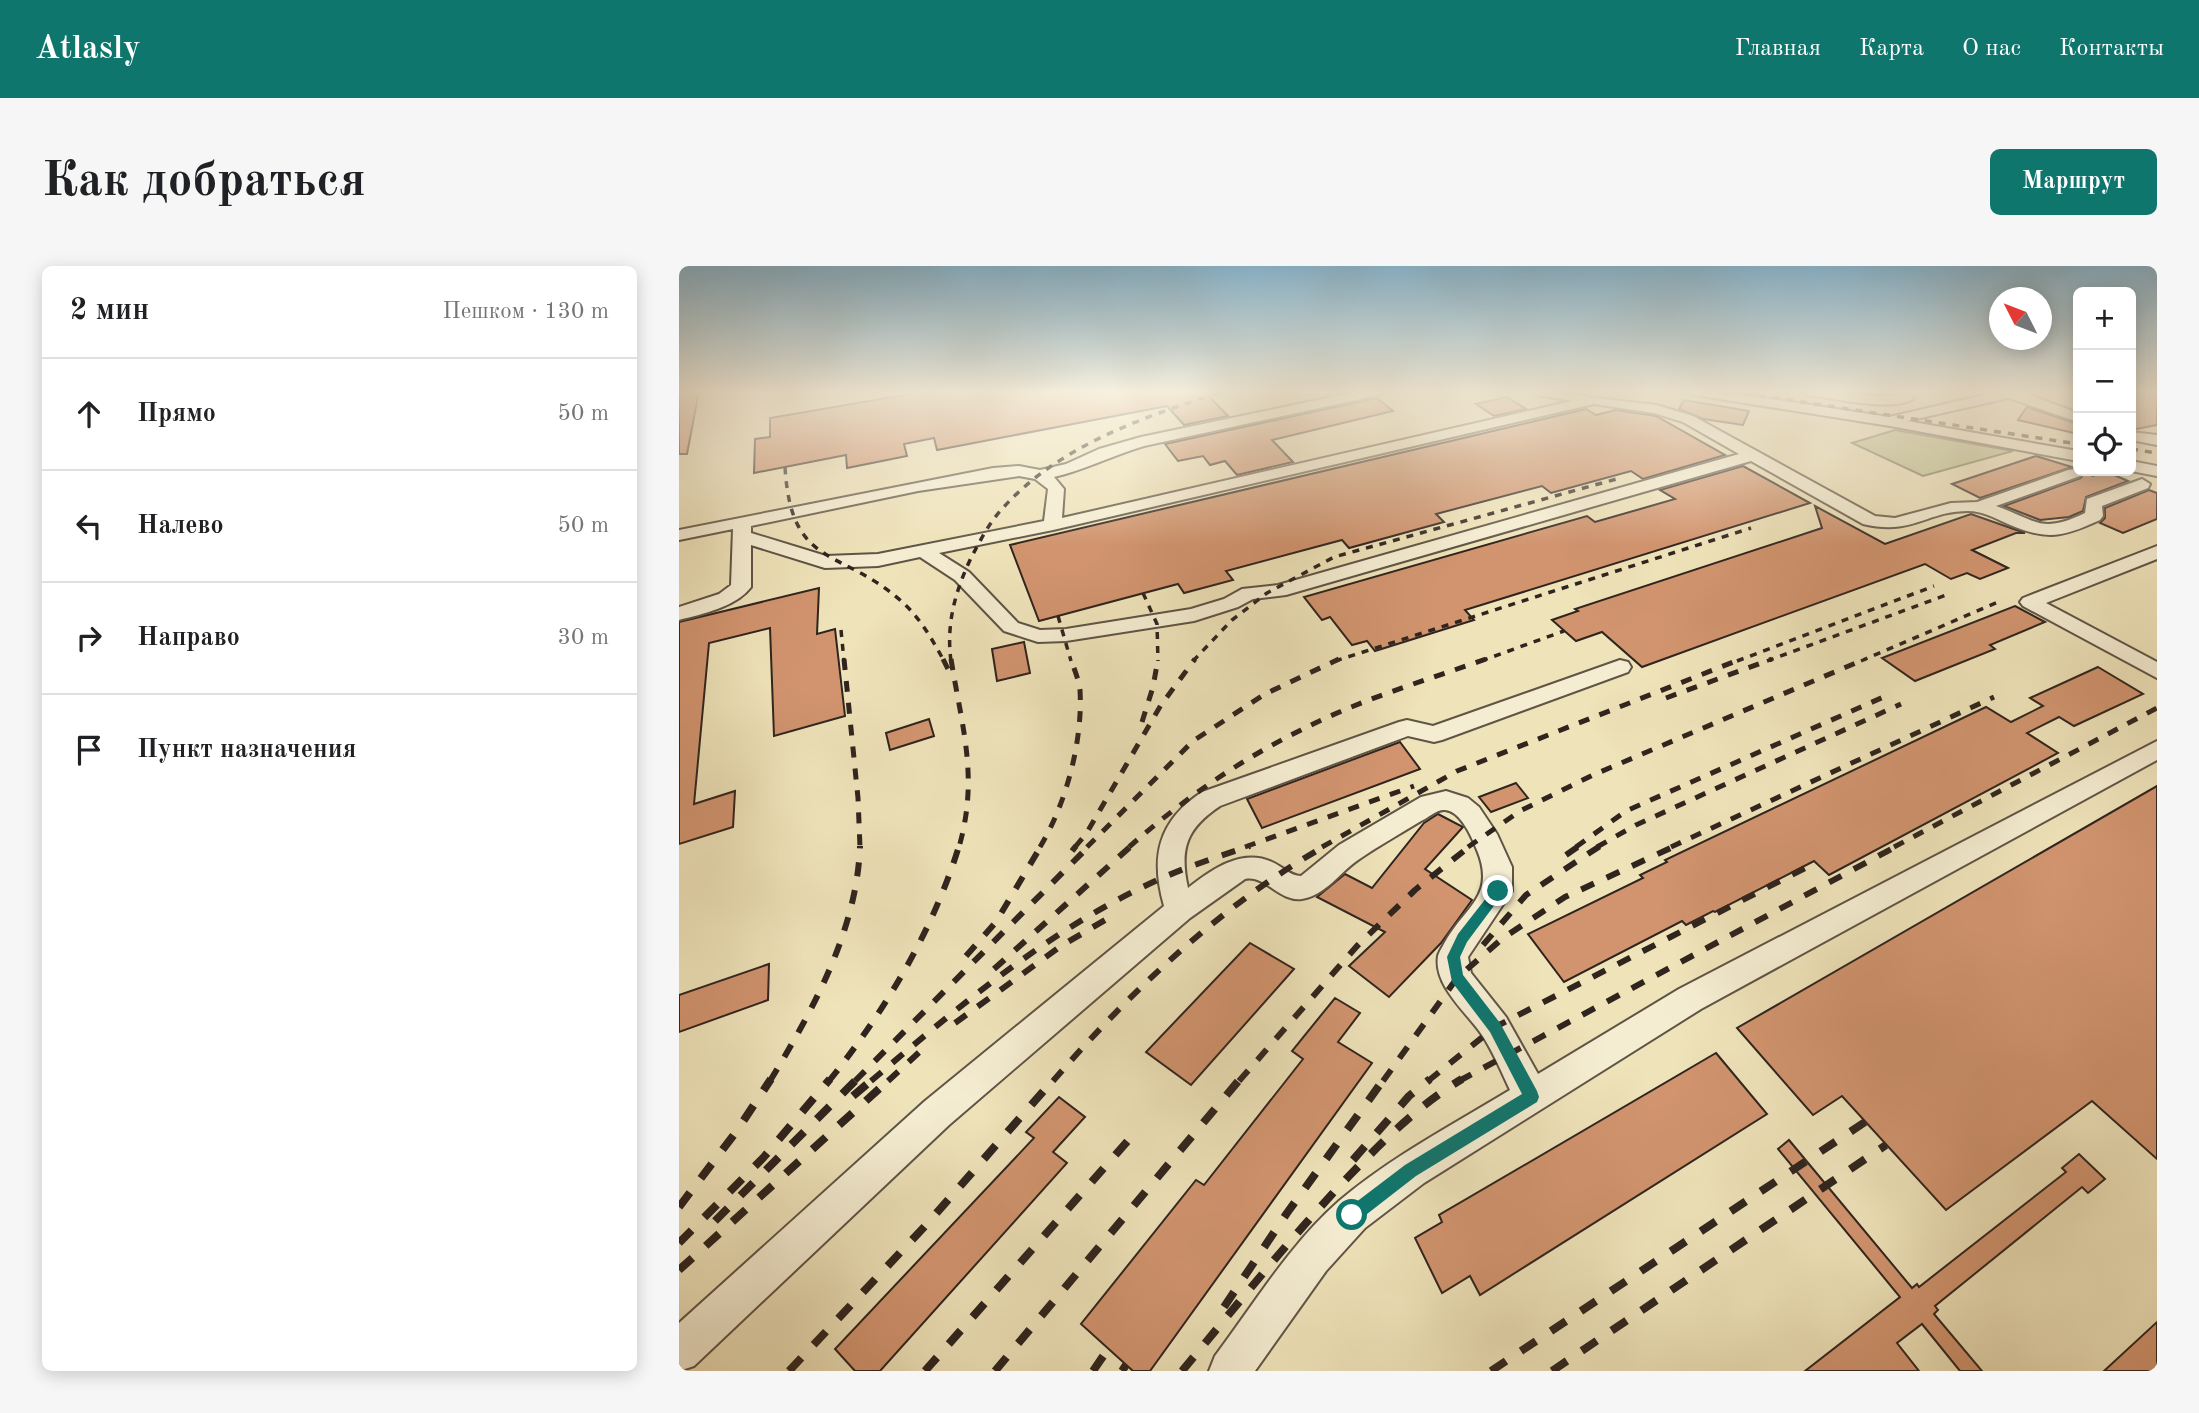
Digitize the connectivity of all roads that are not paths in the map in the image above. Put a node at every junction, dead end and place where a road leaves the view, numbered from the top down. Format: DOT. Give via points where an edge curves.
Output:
graph roads {
  1 [pos="1139,443"];
  2 [pos="1410,443"];
  3 [pos="1729,443"];
  4 [pos="2004,443"];
  5 [pos="1753,455"];
  6 [pos="2073,455"];
  7 [pos="2136,467"];
  8 [pos="2157,471"];
  9 [pos="2073,474"];
  10 [pos="1040,475"];
  11 [pos="2142,484"];
  12 [pos="1978,507"];
  13 [pos="1053,525"];
  14 [pos="742,530"];
  15 [pos="679,535"];
  16 [pos="925,552"];
  17 [pos="2157,552"];
  18 [pos="679,614"];
  19 [pos="1621,667"];
  20 [pos="2157,671"];
  21 [pos="2157,749"];
  22 [pos="1180,910"];
  23 [pos="1532,1097"];
  24 [pos="679,1351"];
  25 [pos="1230,1371"];
  1 -- 10 [label="street"];
  2 -- 13 [label="street"];
  3 -- 5 [label="street"];
  4 -- 6 [label="street"];
  5 -- 12 [label="street" via="1882,524 1903,524 1963,506"];
  5 -- 16 [label="street" via="1279,591 1249,593 1203,613 1052,636 1021,633 1011,627 962,576"];
  7 -- 8 [label="street"];
  9 -- 12 [label="street"];
  10 -- 13 [label="street" via="1056,489"];
  10 -- 14 [label="street" via="993,473 918,486"];
  11 -- 12 [label="street" via="2093,503 2094,516 2055,531"];
  13 -- 16 [label="street"];
  14 -- 15 [label="street"];
  14 -- 16 [label="street" via="825,562 862,562"];
  14 -- 18 [label="street" via="741,587 726,598"];
  17 -- 20 [label="street" via="2030,602"];
  19 -- 22 [label="street" via="1434,734 1407,728 1194,808 1174,837 1170,876"];
  21 -- 23 [label="street" via="1690,999"];
  22 -- 23 [label="street" via="1241,869 1266,870 1293,888 1304,888 1338,860 1430,804 1446,800 1459,805 1484,834 1498,867 1498,891 1453,957 1457,978 1500,1035"];
  22 -- 24 [label="street" via="937,1113"];
  23 -- 25 [label="street" via="1411,1170 1352,1215 1312,1257"];
}
